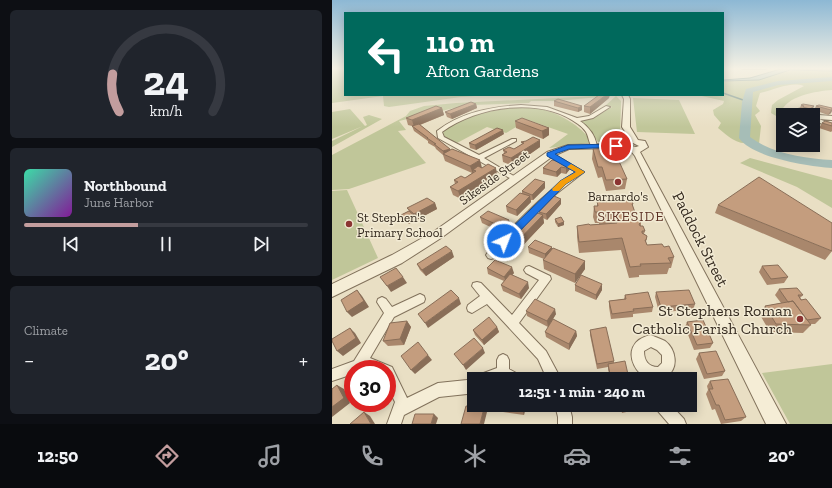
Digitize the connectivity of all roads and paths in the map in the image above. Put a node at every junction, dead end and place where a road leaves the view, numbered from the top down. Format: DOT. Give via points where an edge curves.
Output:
graph roads {
  1 [pos="625,96"];
  2 [pos="608,106"];
  3 [pos="832,118"];
  4 [pos="576,120"];
  5 [pos="832,126"];
  6 [pos="514,140"];
  7 [pos="631,145"];
  8 [pos="594,146"];
  9 [pos="550,154"];
  10 [pos="479,158"];
  11 [pos="515,179"];
  12 [pos="491,255"];
  13 [pos="528,270"];
  14 [pos="477,286"];
  15 [pos="332,291"];
  16 [pos="488,297"];
  17 [pos="420,299"];
  18 [pos="382,302"];
  19 [pos="472,308"];
  20 [pos="390,313"];
  21 [pos="513,322"];
  22 [pos="362,360"];
  23 [pos="344,371"];
  24 [pos="550,372"];
  25 [pos="332,375"];
  26 [pos="467,387"];
  27 [pos="396,390"];
  28 [pos="399,410"];
  29 [pos="564,412"];
  30 [pos="668,412"];
  31 [pos="394,424"];
  32 [pos="565,424"];
  33 [pos="679,424"];
  34 [pos="776,424"];
  1 -- 7 [label="street, Paddock Street" via="627,99 626,127"];
  2 -- 4 [label="street" via="591,117"];
  3 -- 5 [label="street" via="815,119"];
  4 -- 8 [label="street" via="593,138"];
  4 -- 10 [label="street" via="556,110 512,106 487,110 448,124 439,132 441,138"];
  6 -- 10 [label="street"];
  7 -- 8 [label="street, Sikeside Street"];
  7 -- 34 [label="street, Paddock Street"];
  8 -- 9 [label="street, Sikeside Street" via="568,147"];
  9 -- 11 [label="street, Sikeside Street"];
  9 -- 12 [label="street" via="581,172 563,182"];
  10 -- 11 [label="street"];
  11 -- 15 [label="street, Sikeside Street" via="437,235"];
  13 -- 21 [label="street" via="546,279"];
  14 -- 16 [label="street"];
  16 -- 19 [label="street"];
  16 -- 21 [label="street"];
  17 -- 20 [label="street"];
  18 -- 20 [label="street"];
  20 -- 22 [label="street"];
  21 -- 24 [label="street" via="542,355"];
  23 -- 25 [label="street"];
  26 -- 28 [label="street" via="438,390"];
  27 -- 28 [label="street" via="402,402"];
  28 -- 31 [label="street"];
  29 -- 32 [label="street"];
  30 -- 33 [label="street"];
}
